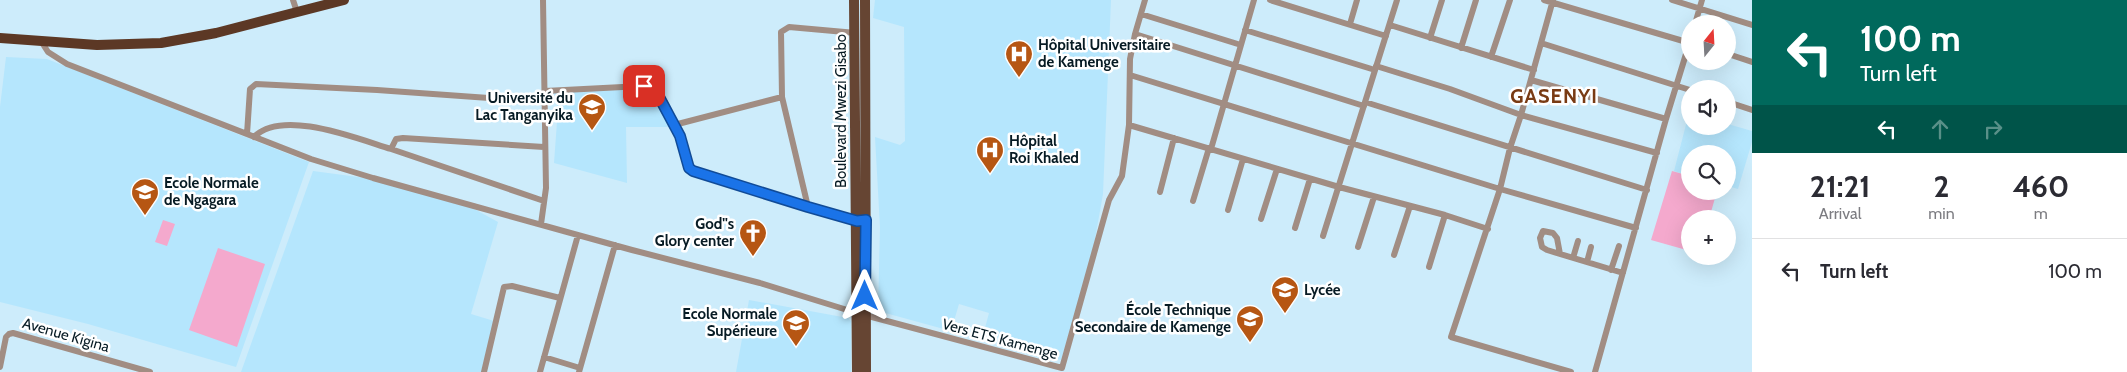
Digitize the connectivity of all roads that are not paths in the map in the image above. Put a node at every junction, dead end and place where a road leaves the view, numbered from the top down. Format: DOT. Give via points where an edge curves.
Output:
graph roads {
  1 [pos="293,0"];
  2 [pos="344,0"];
  3 [pos="543,0"];
  4 [pos="854,0"];
  5 [pos="864,0"];
  6 [pos="1145,0"];
  7 [pos="1254,0"];
  8 [pos="1270,0"];
  9 [pos="1357,0"];
  10 [pos="1397,0"];
  11 [pos="1442,0"];
  12 [pos="1476,0"];
  13 [pos="1510,0"];
  14 [pos="1544,0"];
  15 [pos="1672,0"];
  16 [pos="1702,0"];
  17 [pos="1553,1"];
  18 [pos="1700,9"];
  19 [pos="297,12"];
  20 [pos="1141,14"];
  21 [pos="1698,15"];
  22 [pos="1350,24"];
  23 [pos="1390,25"];
  24 [pos="1752,25"];
  25 [pos="1245,30"];
  26 [pos="856,33"];
  27 [pos="1135,34"];
  28 [pos="1386,36"];
  29 [pos="0,38"];
  30 [pos="1430,38"];
  31 [pos="1681,39"];
  32 [pos="41,41"];
  33 [pos="1541,43"];
  34 [pos="1241,45"];
  35 [pos="1461,48"];
  36 [pos="1736,57"];
  37 [pos="1492,58"];
  38 [pos="1752,62"];
  39 [pos="1234,64"];
  40 [pos="1376,68"];
  41 [pos="1534,70"];
  42 [pos="1682,70"];
  43 [pos="1130,75"];
  44 [pos="1531,80"];
  45 [pos="1677,86"];
  46 [pos="1681,87"];
  47 [pos="545,91"];
  48 [pos="782,97"];
  49 [pos="544,102"];
  50 [pos="1223,103"];
  51 [pos="1364,104"];
  52 [pos="1736,105"];
  53 [pos="1752,110"];
  54 [pos="1521,115"];
  55 [pos="1666,119"];
  56 [pos="1129,124"];
  57 [pos="674,125"];
  58 [pos="860,133"];
  59 [pos="251,135"];
  60 [pos="1174,138"];
  61 [pos="1352,143"];
  62 [pos="544,147"];
  63 [pos="1510,148"];
  64 [pos="391,149"];
  65 [pos="1210,149"];
  66 [pos="1657,154"];
  67 [pos="1243,159"];
  68 [pos="1277,169"];
  69 [pos="1310,179"];
  70 [pos="1339,187"];
  71 [pos="1500,189"];
  72 [pos="1647,190"];
  73 [pos="1160,192"];
  74 [pos="1374,197"];
  75 [pos="544,200"];
  76 [pos="1193,201"];
  77 [pos="1410,206"];
  78 [pos="808,207"];
  79 [pos="1228,210"];
  80 [pos="1445,215"];
  81 [pos="1261,219"];
  82 [pos="861,220"];
  83 [pos="542,224"];
  84 [pos="1295,228"];
  85 [pos="1636,228"];
  86 [pos="1488,229"];
  87 [pos="578,235"];
  88 [pos="1323,236"];
  89 [pos="1578,241"];
  90 [pos="615,245"];
  91 [pos="1619,246"];
  92 [pos="1358,247"];
  93 [pos="1591,247"];
  94 [pos="1560,254"];
  95 [pos="1394,256"];
  96 [pos="1573,258"];
  97 [pos="1587,262"];
  98 [pos="1429,268"];
  99 [pos="1611,270"];
  100 [pos="1623,273"];
  101 [pos="560,298"];
  102 [pos="861,314"];
  103 [pos="544,357"];
  104 [pos="0,367"];
  105 [pos="580,370"];
  106 [pos="150,372"];
  107 [pos="484,372"];
  108 [pos="540,372"];
  109 [pos="857,372"];
  110 [pos="866,372"];
  111 [pos="1571,372"];
  112 [pos="1595,372"];
  1 -- 19 [label="street"];
  2 -- 19 [label="highway"];
  3 -- 47 [label="street"];
  4 -- 26 [label="main road, Boulevard Mwezi Gisabo"];
  5 -- 58 [label="main road, Boulevard Mwezi Gisabo"];
  6 -- 20 [label="street"];
  7 -- 25 [label="street"];
  8 -- 22 [label="street"];
  9 -- 22 [label="street"];
  10 -- 23 [label="street"];
  11 -- 30 [label="street"];
  12 -- 35 [label="street"];
  13 -- 37 [label="street"];
  14 -- 17 [label="street"];
  15 -- 18 [label="street"];
  16 -- 18 [label="street"];
  17 -- 31 [label="street"];
  17 -- 33 [label="street"];
  18 -- 21 [label="street"];
  18 -- 24 [label="street"];
  19 -- 32 [label="highway" via="161,43 97,45"];
  20 -- 27 [label="street"];
  20 -- 34 [label="street"];
  22 -- 28 [label="street"];
  23 -- 28 [label="street"];
  23 -- 30 [label="street"];
  25 -- 34 [label="street"];
  25 -- 40 [label="street"];
  26 -- 48 [label="street" via="784,29 780,36"];
  26 -- 58 [label="main road, Boulevard Mwezi Gisabo"];
  27 -- 39 [label="street"];
  27 -- 43 [label="street"];
  28 -- 40 [label="street"];
  29 -- 32 [label="highway"];
  30 -- 35 [label="street"];
  32 -- 59 [label="street" via="56,60"];
  33 -- 41 [label="street"];
  33 -- 45 [label="street"];
  34 -- 39 [label="street"];
  35 -- 37 [label="street"];
  36 -- 38 [label="street"];
  37 -- 41 [label="street"];
  39 -- 50 [label="street"];
  39 -- 51 [label="street"];
  40 -- 51 [label="street"];
  40 -- 54 [label="street" via="1450,89"];
  41 -- 44 [label="street"];
  42 -- 45 [label="street"];
  43 -- 50 [label="street"];
  43 -- 56 [label="street"];
  44 -- 54 [label="street"];
  44 -- 55 [label="street"];
  45 -- 46 [label="street"];
  45 -- 55 [label="street"];
  47 -- 49 [label="street"];
  47 -- 57 [label="street" via="653,88"];
  48 -- 57 [label="street"];
  48 -- 78 [label="street"];
  49 -- 59 [label="street" via="256,84 250,89"];
  49 -- 62 [label="street"];
  50 -- 61 [label="street"];
  50 -- 65 [label="street"];
  51 -- 61 [label="street"];
  51 -- 63 [label="street"];
  52 -- 53 [label="street"];
  54 -- 63 [label="street"];
  54 -- 66 [label="street"];
  55 -- 66 [label="street"];
  56 -- 60 [label="street"];
  56 -- 102 [label="street, Vers ETS Kamenge" via="1122,176 1108,200 1062,368"];
  57 -- 78 [label="street" via="689,168 693,171"];
  58 -- 82 [label="main road, Boulevard Mwezi Gisabo"];
  59 -- 64 [label="street" via="267,128 300,125"];
  59 -- 83 [label="street" via="364,175"];
  60 -- 65 [label="street"];
  60 -- 73 [label="street"];
  61 -- 70 [label="street"];
  61 -- 71 [label="street"];
  62 -- 64 [label="street" via="403,138 396,139"];
  62 -- 75 [label="street"];
  63 -- 71 [label="street"];
  63 -- 72 [label="street"];
  64 -- 75 [label="street"];
  65 -- 67 [label="street"];
  65 -- 76 [label="street"];
  66 -- 72 [label="street"];
  67 -- 68 [label="street"];
  67 -- 79 [label="street"];
  68 -- 69 [label="street"];
  68 -- 81 [label="street"];
  69 -- 70 [label="street"];
  69 -- 84 [label="street"];
  70 -- 74 [label="street"];
  70 -- 88 [label="street"];
  71 -- 85 [label="street"];
  71 -- 86 [label="street"];
  72 -- 85 [label="street"];
  74 -- 77 [label="street"];
  74 -- 92 [label="street"];
  75 -- 83 [label="street"];
  77 -- 80 [label="street"];
  77 -- 95 [label="street"];
  78 -- 82 [label="street"];
  80 -- 86 [label="street"];
  80 -- 98 [label="street"];
  82 -- 102 [label="main road, Boulevard Mwezi Gisabo"];
  83 -- 87 [label="street"];
  85 -- 100 [label="street"];
  86 -- 111 [label="street" via="1451,337"];
  87 -- 90 [label="street"];
  87 -- 101 [label="street"];
  89 -- 96 [label="street"];
  90 -- 102 [label="street" via="760,283"];
  90 -- 105 [label="street"];
  91 -- 99 [label="street"];
  93 -- 97 [label="street"];
  94 -- 96 [label="street"];
  96 -- 97 [label="street"];
  97 -- 99 [label="street"];
  99 -- 100 [label="street"];
  100 -- 112 [label="street"];
  101 -- 103 [label="street"];
  101 -- 107 [label="street" via="512,286 504,287"];
  102 -- 109 [label="main road, Boulevard Mwezi Gisabo"];
  102 -- 110 [label="main road, Boulevard Mwezi Gisabo"];
  103 -- 105 [label="street"];
  103 -- 108 [label="street"];
  104 -- 106 [label="street, Avenue Kigina" via="6,337 13,333"];
}
